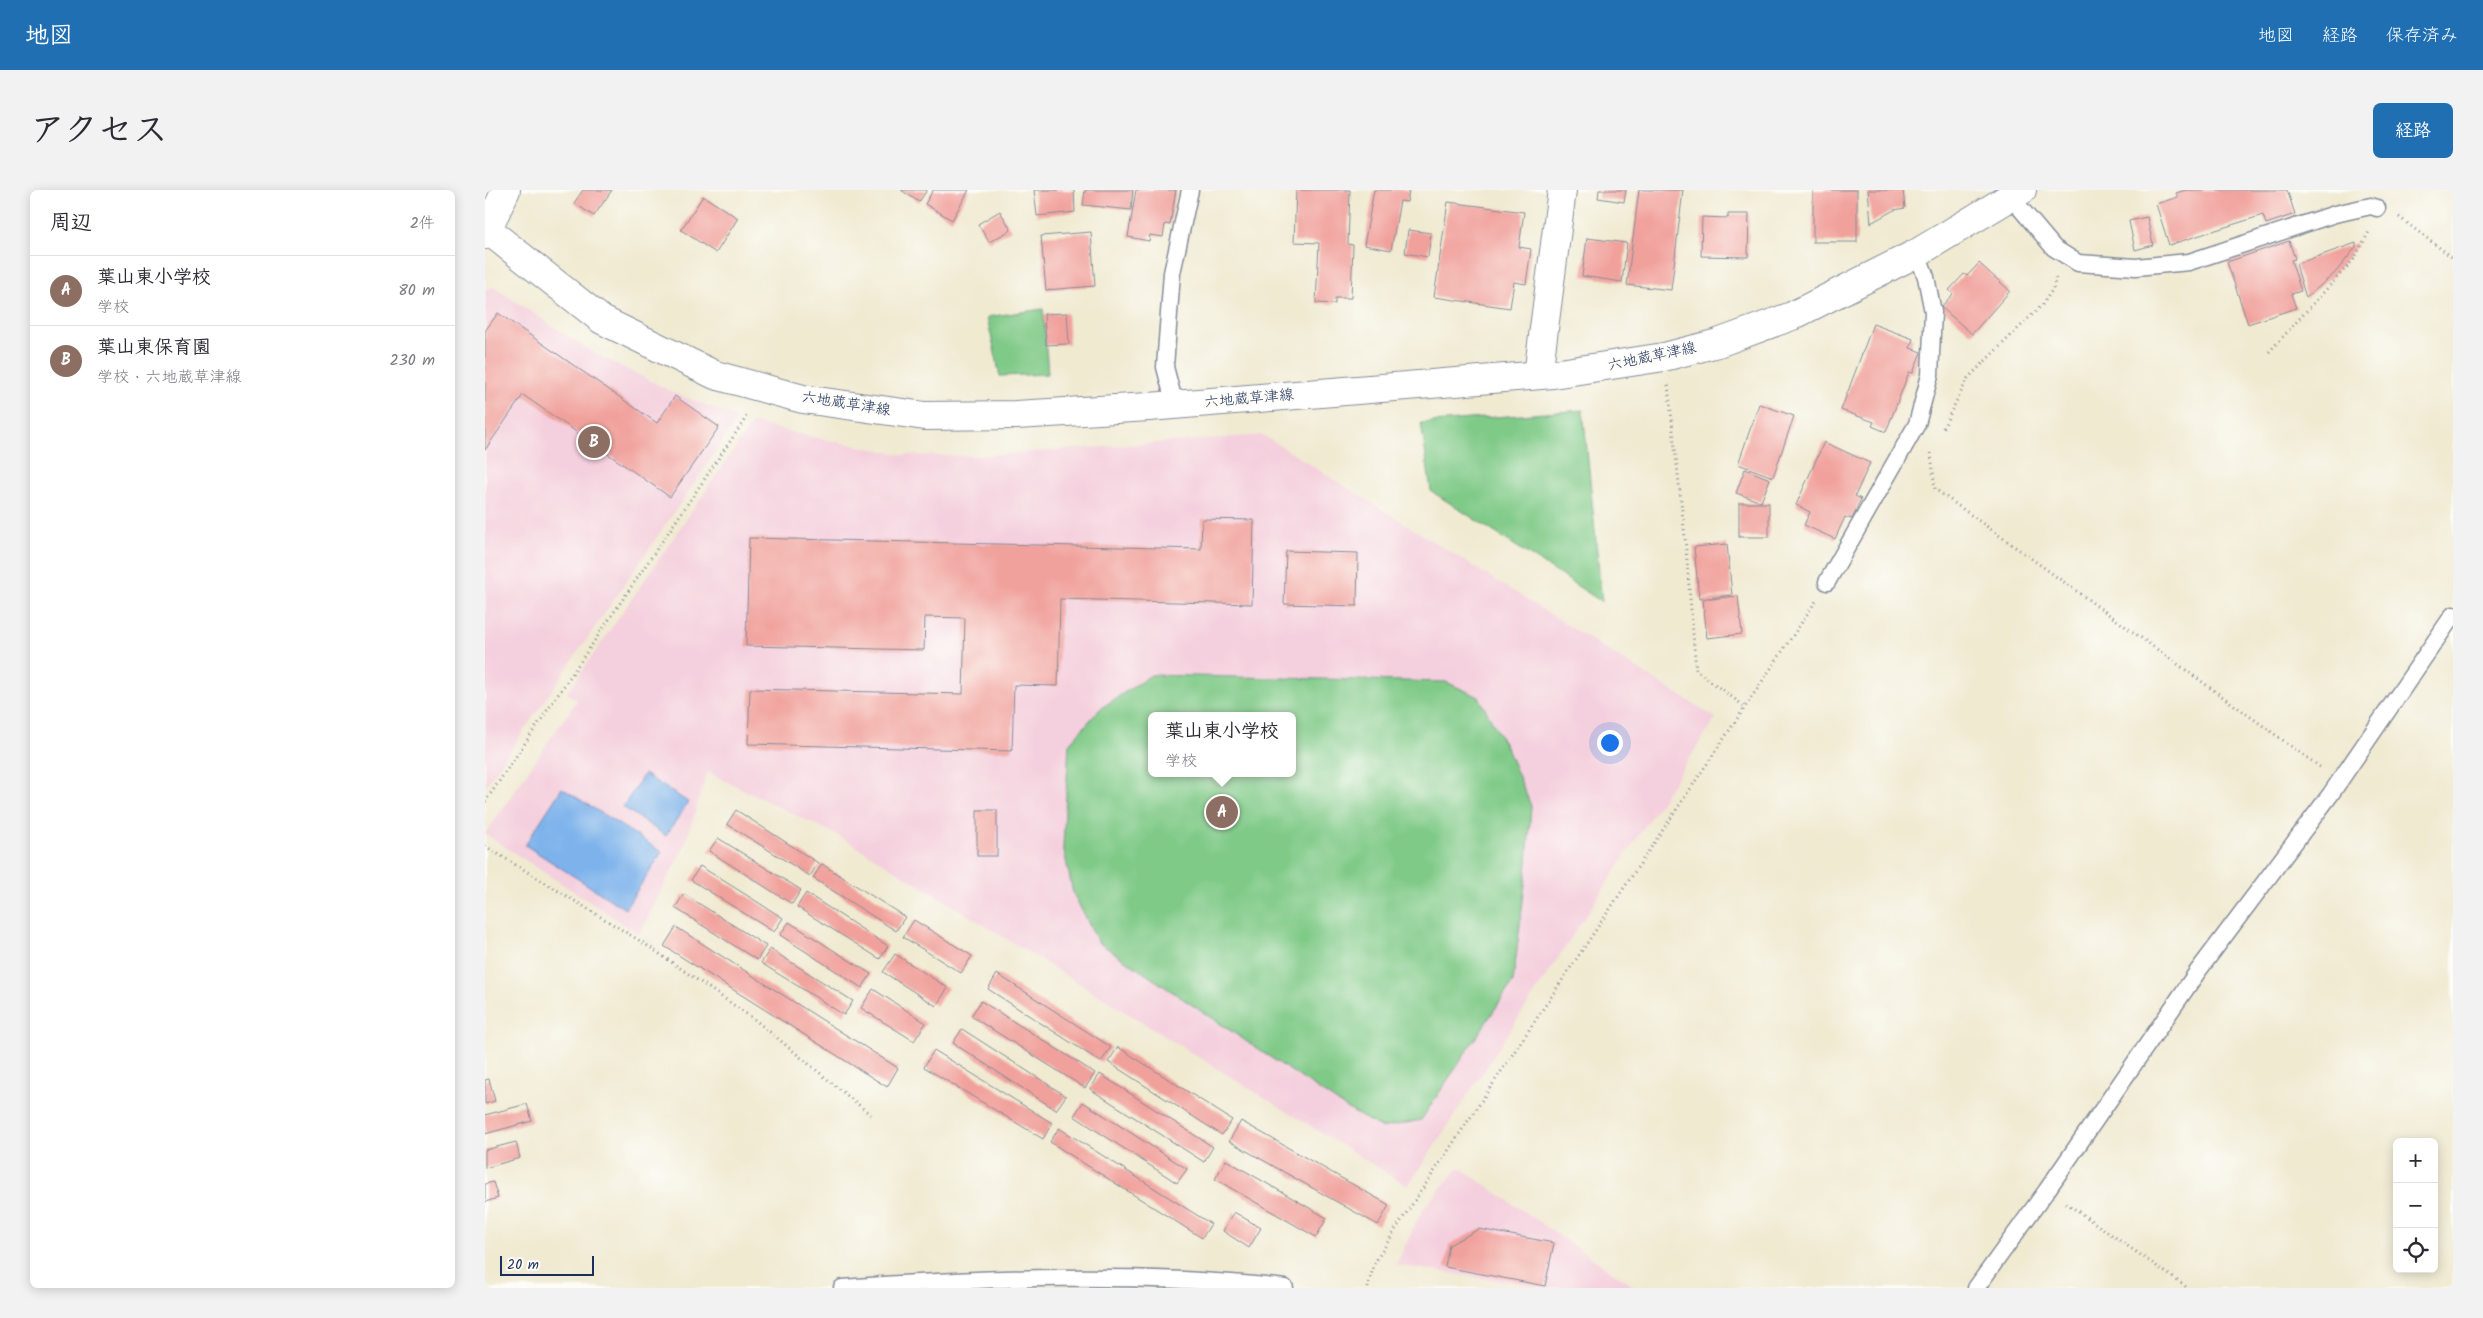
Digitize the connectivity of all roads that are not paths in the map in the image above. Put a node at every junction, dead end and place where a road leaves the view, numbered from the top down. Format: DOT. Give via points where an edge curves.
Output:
graph roads {
  1 [pos="506,190"];
  2 [pos="1190,190"];
  3 [pos="1562,190"];
  4 [pos="2013,192"];
  5 [pos="2377,208"];
  6 [pos="486,231"];
  7 [pos="1917,253"];
  8 [pos="1538,375"];
  9 [pos="1175,405"];
  10 [pos="1827,582"];
  11 [pos="2453,615"];
  12 [pos="842,1288"];
  13 [pos="1285,1288"];
  14 [pos="1976,1288"];
  1 -- 6 [label="main road"];
  2 -- 9 [label="lane" via="1172,273 1165,367"];
  3 -- 8 [label="main road"];
  4 -- 5 [label="lane" via="2054,248 2063,254 2079,263 2136,267 2189,262 2335,214 2371,206"];
  4 -- 7 [label="main road, 六地蔵草津線"];
  6 -- 9 [label="main road, 六地蔵草津線" via="602,320 715,375 803,399 925,416 1016,416"];
  7 -- 8 [label="main road, 六地蔵草津線" via="1792,316 1718,343 1664,357"];
  7 -- 10 [label="lane" via="1933,312 1928,383 1917,424"];
  8 -- 9 [label="main road, 六地蔵草津線"];
  11 -- 14 [label="lane" via="2339,780 2197,971"];
  12 -- 13 [label="lane" via="1065,1278 1241,1283"];
}
